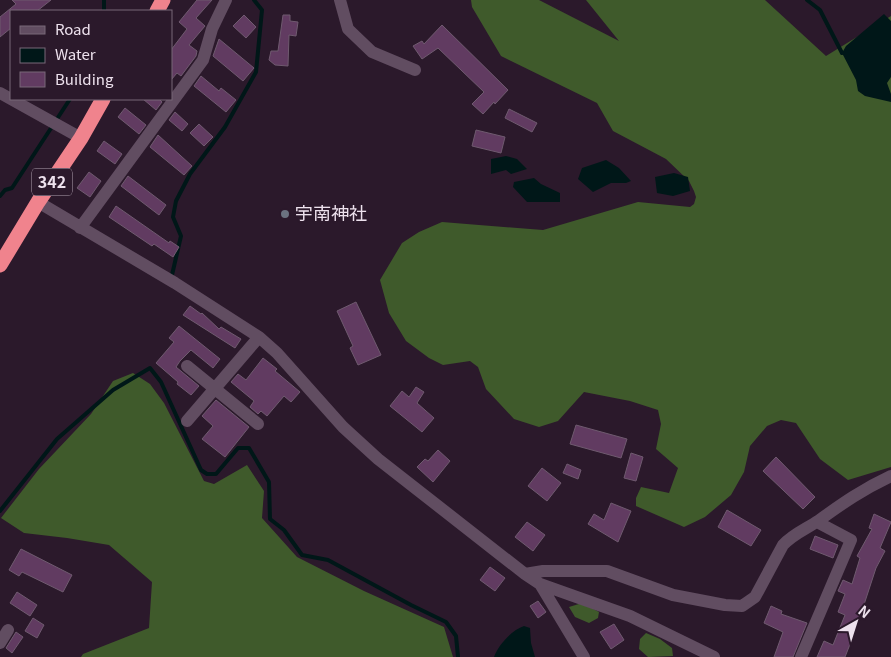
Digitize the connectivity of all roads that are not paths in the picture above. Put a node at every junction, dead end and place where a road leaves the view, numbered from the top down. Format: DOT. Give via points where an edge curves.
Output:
graph roads {
  1 [pos="226,0"];
  2 [pos="340,0"];
  3 [pos="415,70"];
  4 [pos="12,100"];
  5 [pos="102,100"];
  6 [pos="80,138"];
  7 [pos="38,202"];
  8 [pos="80,228"];
  9 [pos="0,265"];
  10 [pos="259,337"];
  11 [pos="187,366"];
  12 [pos="215,389"];
  13 [pos="187,421"];
  14 [pos="258,424"];
  15 [pos="891,476"];
  16 [pos="817,522"];
  17 [pos="525,574"];
  18 [pos="540,584"];
  19 [pos="8,630"];
  20 [pos="0,643"];
  21 [pos="584,657"];
  22 [pos="714,657"];
  23 [pos="801,657"];
  1 -- 8 [label="street" via="212,29 203,60"];
  2 -- 3 [label="street" via="348,29 372,52"];
  4 -- 6 [label="street"];
  5 -- 6 [label="highway, 342"];
  6 -- 7 [label="highway, 342"];
  7 -- 8 [label="street"];
  7 -- 9 [label="highway, 342"];
  8 -- 10 [label="street"];
  10 -- 12 [label="street"];
  10 -- 17 [label="street" via="378,459"];
  11 -- 12 [label="street"];
  12 -- 13 [label="street"];
  12 -- 14 [label="street"];
  15 -- 16 [label="street" via="838,505"];
  16 -- 17 [label="street" via="783,545 755,597 742,606 673,595 607,571"];
  16 -- 23 [label="street" via="851,540"];
  17 -- 18 [label="street"];
  18 -- 21 [label="street"];
  18 -- 22 [label="street" via="630,616"];
  19 -- 20 [label="street"];
}
